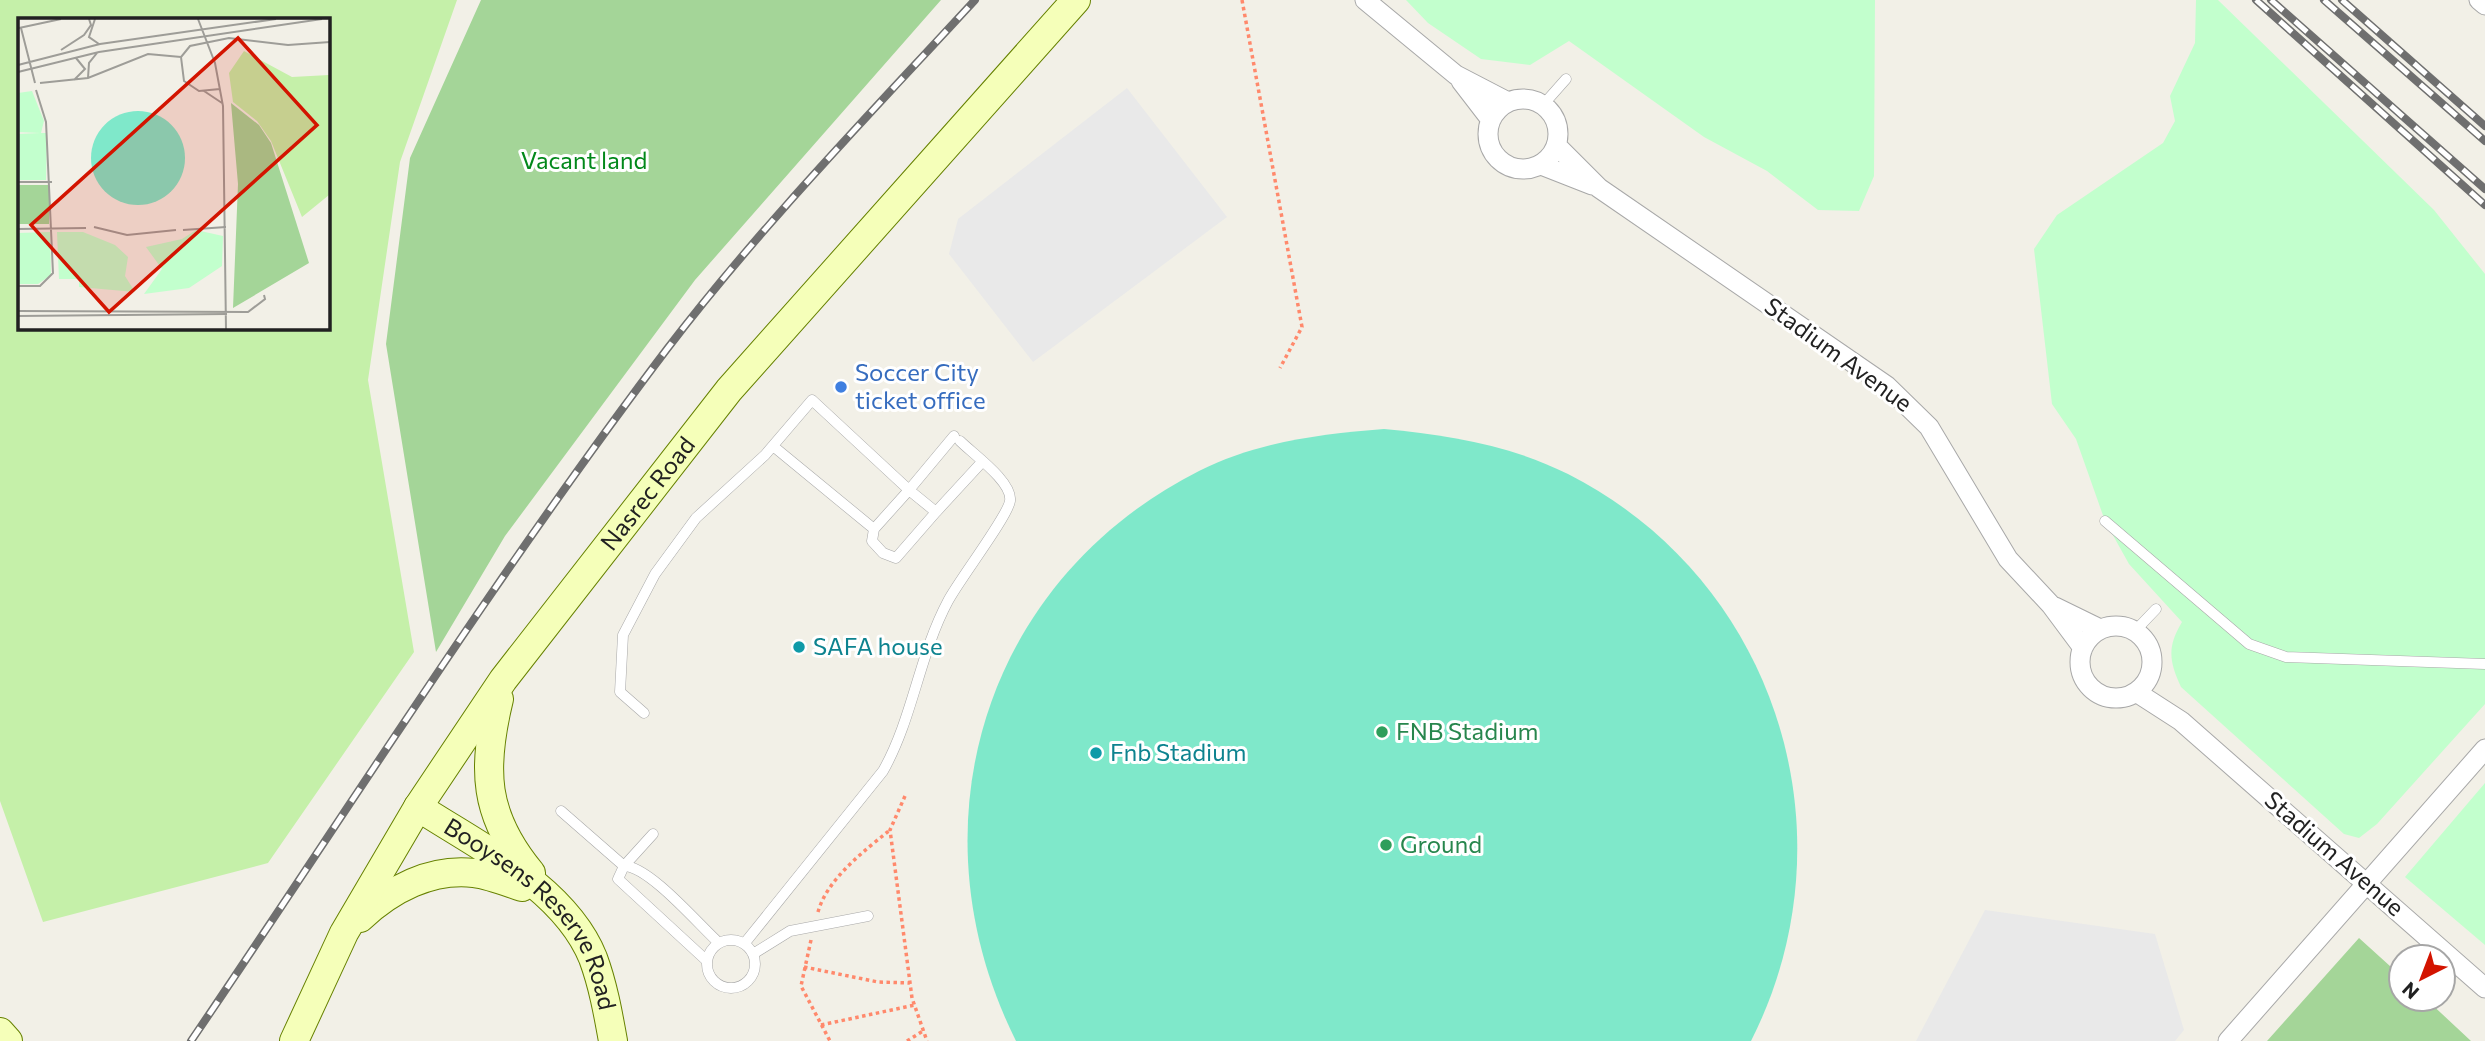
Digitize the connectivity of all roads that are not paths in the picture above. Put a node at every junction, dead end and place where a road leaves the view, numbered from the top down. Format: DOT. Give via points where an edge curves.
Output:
graph roads {
  1 [pos="1076,0"];
  2 [pos="1365,0"];
  3 [pos="2479,0"];
  4 [pos="2485,5"];
  5 [pos="1456,75"];
  6 [pos="1566,79"];
  7 [pos="1508,102"];
  8 [pos="1544,105"];
  9 [pos="1491,120"];
  10 [pos="1557,146"];
  11 [pos="1541,165"];
  12 [pos="1599,188"];
  13 [pos="773,446"];
  14 [pos="982,462"];
  15 [pos="909,490"];
  16 [pos="936,512"];
  17 [pos="2105,521"];
  18 [pos="874,529"];
  19 [pos="2051,605"];
  20 [pos="2156,609"];
  21 [pos="2100,629"];
  22 [pos="2135,631"];
  23 [pos="2083,648"];
  24 [pos="2485,664"];
  25 [pos="2150,674"];
  26 [pos="503,680"];
  27 [pos="2136,692"];
  28 [pos="644,713"];
  29 [pos="2181,721"];
  30 [pos="2485,750"];
  31 [pos="418,807"];
  32 [pos="561,811"];
  33 [pos="653,834"];
  34 [pos="624,866"];
  35 [pos="2369,884"];
  36 [pos="548,894"];
  37 [pos="869,916"];
  38 [pos="344,933"];
  39 [pos="719,943"];
  40 [pos="744,944"];
  41 [pos="752,954"];
  42 [pos="708,961"];
  43 [pos="2485,988"];
  44 [pos="0,1032"];
  45 [pos="8,1041"];
  46 [pos="293,1041"];
  47 [pos="613,1041"];
  48 [pos="2228,1041"];
  1 -- 26 [label="main road, Nasrec Road" via="729,390"];
  2 -- 5 [label="street"];
  3 -- 4 [label="street"];
  5 -- 7 [label="street"];
  5 -- 9 [label="street"];
  6 -- 8 [label="lane"];
  7 -- 8 [label="street" via="1520,99"];
  7 -- 9 [label="street"];
  8 -- 10 [label="street" via="1557,123"];
  9 -- 11 [label="street" via="1489,142 1501,161 1520,169"];
  10 -- 11 [label="street"];
  10 -- 12 [label="street, Stadium Avenue"];
  11 -- 12 [label="street, Stadium Avenue"];
  12 -- 19 [label="street, Stadium Avenue" via="1909,404 1929,427 2008,559"];
  13 -- 15 [label="lane" via="812,400"];
  13 -- 18 [label="lane"];
  13 -- 28 [label="lane" via="696,518 655,574 623,635 620,692"];
  14 -- 15 [label="lane" via="957,439"];
  14 -- 16 [label="lane"];
  14 -- 40 [label="lane" via="1009,489 1011,500 929,640 892,755 870,791"];
  15 -- 16 [label="lane"];
  15 -- 18 [label="lane"];
  16 -- 18 [label="lane" via="895,558 872,541"];
  17 -- 24 [label="lane" via="2249,645 2286,657"];
  19 -- 21 [label="street, Stadium Avenue"];
  19 -- 23 [label="street, Stadium Avenue"];
  20 -- 22 [label="lane"];
  21 -- 22 [label="street" via="2124,626"];
  21 -- 23 [label="street"];
  22 -- 25 [label="street" via="2151,650"];
  23 -- 27 [label="street" via="2081,666 2094,690 2115,698"];
  25 -- 27 [label="street"];
  25 -- 29 [label="street, Stadium Avenue"];
  26 -- 31 [label="main road, Nasrec Road"];
  26 -- 36 [label="main road" via="488,744 490,799 512,851"];
  27 -- 29 [label="street, Stadium Avenue"];
  29 -- 35 [label="street, Stadium Avenue"];
  30 -- 35 [label="street"];
  31 -- 36 [label="main road, Booysens Reserve Road"];
  31 -- 38 [label="main road, Nasrec Road"];
  32 -- 34 [label="lane"];
  33 -- 34 [label="lane"];
  34 -- 39 [label="lane" via="633,866"];
  34 -- 42 [label="lane" via="618,879"];
  35 -- 43 [label="street, Stadium Avenue"];
  35 -- 48 [label="street"];
  36 -- 38 [label="main road" via="475,873 446,874 393,891"];
  36 -- 47 [label="main road, Booysens Reserve Road" via="577,928 592,957 607,1002"];
  37 -- 41 [label="lane" via="790,930"];
  38 -- 46 [label="main road, Nasrec Road"];
  39 -- 40 [label="lane" via="734,940"];
  39 -- 42 [label="lane"];
  40 -- 41 [label="lane"];
  41 -- 42 [label="lane" via="754,971 737,987 716,983"];
  44 -- 45 [label="main road"];
}
